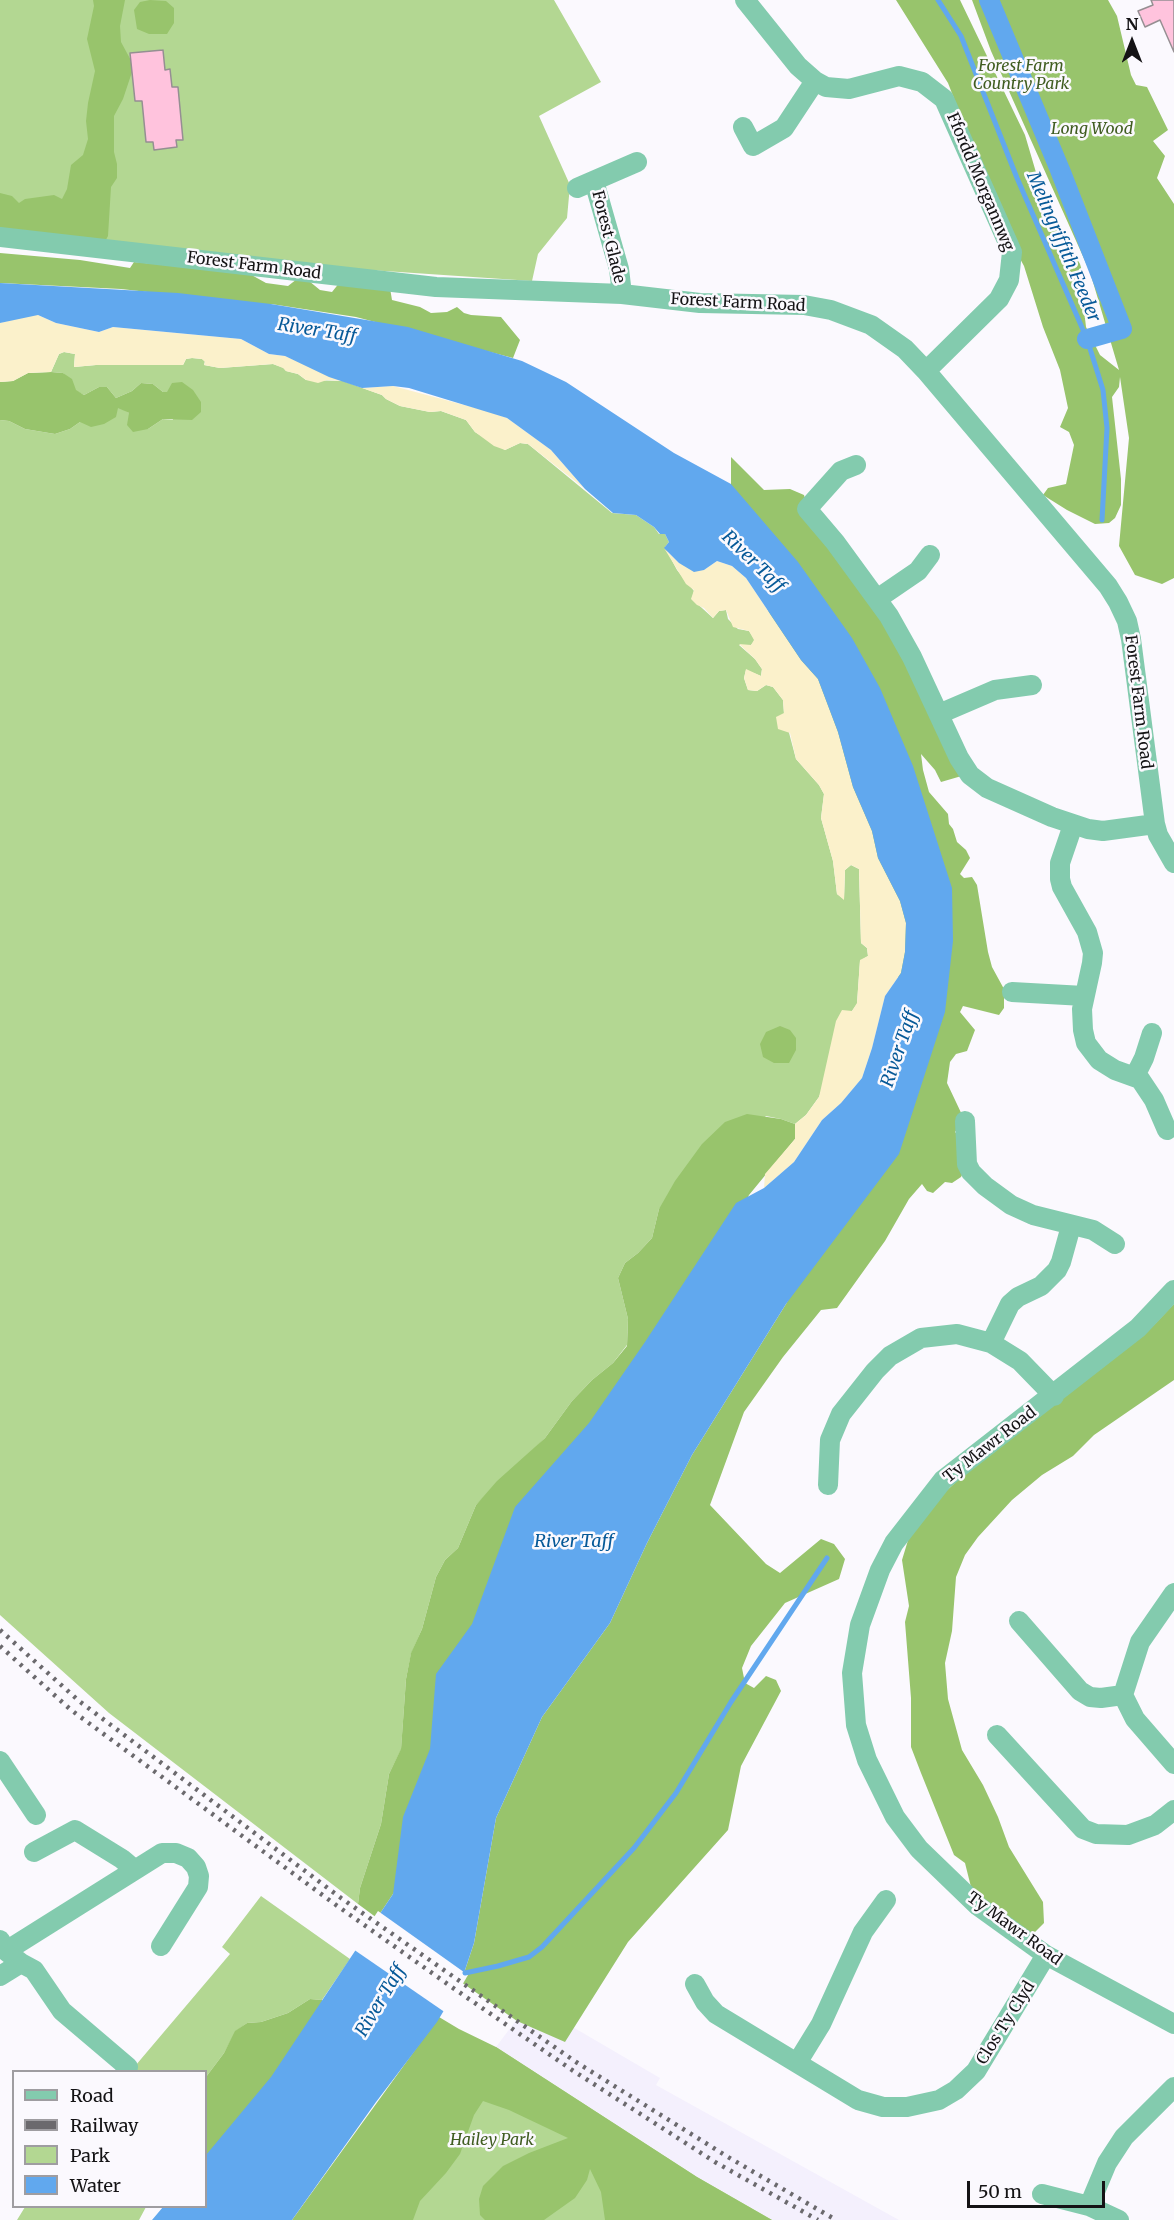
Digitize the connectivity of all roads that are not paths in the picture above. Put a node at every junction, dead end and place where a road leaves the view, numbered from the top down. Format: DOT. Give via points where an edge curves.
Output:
graph roads {
  1 [pos="745,0"];
  2 [pos="815,81"];
  3 [pos="743,128"];
  4 [pos="637,162"];
  5 [pos="0,237"];
  6 [pos="622,294"];
  7 [pos="926,371"];
  8 [pos="856,465"];
  9 [pos="930,555"];
  10 [pos="877,598"];
  11 [pos="1032,685"];
  12 [pos="939,714"];
  13 [pos="1155,824"];
  14 [pos="1073,825"];
  15 [pos="1174,863"];
  16 [pos="1012,992"];
  17 [pos="1084,996"];
  18 [pos="1152,1033"];
  19 [pos="1135,1076"];
  20 [pos="965,1121"];
  21 [pos="1167,1130"];
  22 [pos="1071,1226"];
  23 [pos="1115,1244"];
  24 [pos="1174,1290"];
  25 [pos="991,1343"];
  26 [pos="1054,1396"];
  27 [pos="828,1485"];
  28 [pos="1174,1593"];
  29 [pos="1019,1621"];
  30 [pos="1123,1695"];
  31 [pos="997,1735"];
  32 [pos="0,1761"];
  33 [pos="1174,1764"];
  34 [pos="1174,1810"];
  35 [pos="36,1815"];
  36 [pos="34,1852"];
  37 [pos="135,1870"];
  38 [pos="886,1900"];
  39 [pos="161,1946"];
  40 [pos="9,1951"];
  41 [pos="1046,1955"];
  42 [pos="0,1976"];
  43 [pos="695,1984"];
  44 [pos="1174,2024"];
  45 [pos="796,2063"];
  46 [pos="127,2069"];
  47 [pos="1174,2087"];
  48 [pos="1042,2194"];
  49 [pos="1089,2206"];
  50 [pos="1119,2220"];
  1 -- 2 [label="street, Ffordd Morgannwg" via="798,66"];
  2 -- 3 [label="street" via="784,128 753,146"];
  2 -- 7 [label="street, Ffordd Morgannwg" via="826,87 849,89 899,76 922,82 944,99 1012,252 1009,280 999,299"];
  4 -- 6 [label="street, Forest Glade" via="586,184 619,269"];
  5 -- 6 [label="street, Forest Farm Road" via="436,287"];
  6 -- 7 [label="street, Forest Farm Road" via="700,303 784,303 831,310 871,325 905,349"];
  7 -- 13 [label="street, Forest Farm Road" via="1118,602 1131,639"];
  8 -- 10 [label="street" via="841,471 807,509"];
  9 -- 10 [label="street" via="918,571"];
  10 -- 12 [label="street"];
  11 -- 12 [label="street" via="995,690"];
  12 -- 14 [label="street" via="959,758 977,782"];
  13 -- 14 [label="street" via="1103,831"];
  13 -- 15 [label="street, Forest Farm Road"];
  14 -- 17 [label="street" via="1060,863 1060,879 1091,943 1092,963"];
  16 -- 17 [label="street"];
  17 -- 19 [label="street" via="1082,1020 1086,1043 1099,1060"];
  18 -- 19 [label="street"];
  19 -- 21 [label="street" via="1146,1086"];
  20 -- 22 [label="street" via="967,1164 977,1179 1011,1205"];
  22 -- 23 [label="street" via="1093,1230"];
  22 -- 25 [label="street" via="1057,1270 1041,1286 1010,1304"];
  24 -- 26 [label="street, Ty Mawr Road" via="1138,1328"];
  25 -- 26 [label="street" via="1020,1361"];
  25 -- 27 [label="street" via="957,1334 939,1335 921,1338 890,1356 856,1394 835,1426 830,1440"];
  26 -- 41 [label="street, Ty Mawr Road" via="943,1480 894,1543 870,1593 852,1673 859,1740 895,1816 919,1849 962,1892"];
  28 -- 30 [label="street" via="1140,1642"];
  29 -- 30 [label="street" via="1080,1691 1090,1697"];
  30 -- 33 [label="street" via="1135,1719"];
  31 -- 34 [label="street" via="1083,1829 1096,1834 1128,1835 1155,1825"];
  32 -- 35 [label="street"];
  36 -- 37 [label="street" via="75,1830"];
  37 -- 39 [label="street" via="162,1853 176,1853 196,1867 198,1887"];
  37 -- 40 [label="street"];
  38 -- 45 [label="street" via="863,1932 821,2024"];
  40 -- 42 [label="street"];
  40 -- 46 [label="street" via="34,1970 62,2011"];
  41 -- 44 [label="street, Ty Mawr Road"];
  41 -- 45 [label="street, Clos Ty Clyd" via="976,2071 939,2100 883,2107 858,2100"];
  43 -- 45 [label="street, Clos Ty Clyd" via="709,2009"];
  47 -- 49 [label="street" via="1116,2148"];
  48 -- 49 [label="street"];
  49 -- 50 [label="street"];
}
